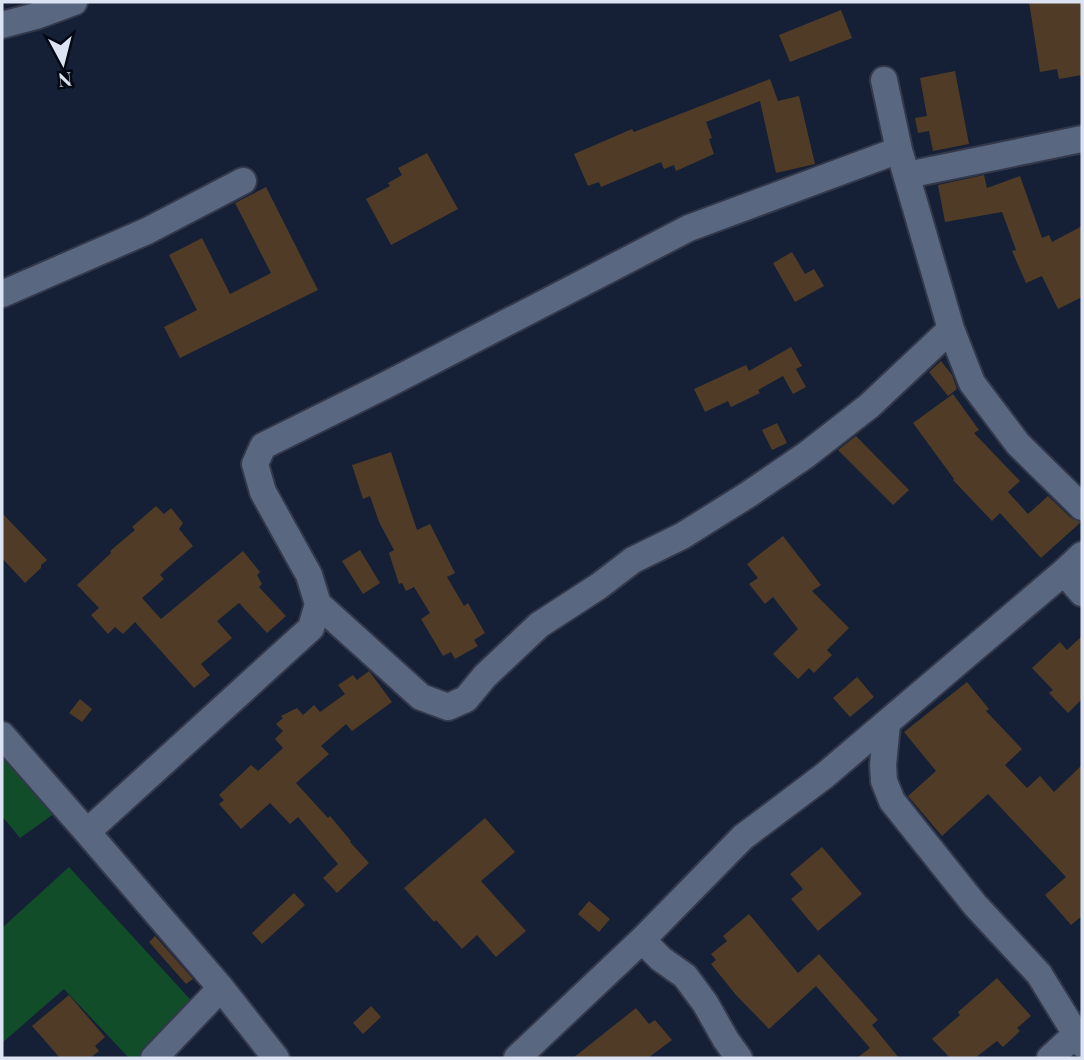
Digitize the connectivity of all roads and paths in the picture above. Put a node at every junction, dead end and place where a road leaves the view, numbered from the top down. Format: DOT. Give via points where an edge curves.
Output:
graph roads {
  1 [pos="74,2"];
  2 [pos="2,25"];
  3 [pos="884,80"];
  4 [pos="1082,139"];
  5 [pos="903,162"];
  6 [pos="243,181"];
  7 [pos="2,294"];
  8 [pos="951,329"];
  9 [pos="1082,507"];
  10 [pos="1073,563"];
  11 [pos="1082,593"];
  12 [pos="317,604"];
  13 [pos="887,724"];
  14 [pos="2,735"];
  15 [pos="87,832"];
  16 [pos="642,940"];
  17 [pos="221,988"];
  18 [pos="1079,1039"];
  19 [pos="154,1058"];
  20 [pos="275,1058"];
  21 [pos="517,1058"];
  22 [pos="739,1058"];
  23 [pos="1050,1058"];
  1 -- 2 [label="street"];
  3 -- 5 [label="street"];
  4 -- 5 [label="street"];
  5 -- 8 [label="street"];
  5 -- 12 [label="street" via="689,228 263,446 255,464 263,492 309,575"];
  6 -- 7 [label="street" via="147,231"];
  8 -- 9 [label="street" via="972,383 1018,444"];
  8 -- 12 [label="street" via="869,406 806,455 682,536 632,560 539,625 466,699 448,707 421,697"];
  10 -- 11 [label="street"];
  10 -- 13 [label="street"];
  12 -- 15 [label="street" via="311,628"];
  13 -- 16 [label="street" via="743,837"];
  13 -- 18 [label="street" via="884,781 892,801 975,905 1040,974"];
  14 -- 15 [label="street"];
  15 -- 17 [label="street"];
  16 -- 21 [label="street"];
  16 -- 22 [label="street" via="685,976"];
  17 -- 19 [label="street"];
  17 -- 20 [label="street"];
  18 -- 23 [label="street"];
}
